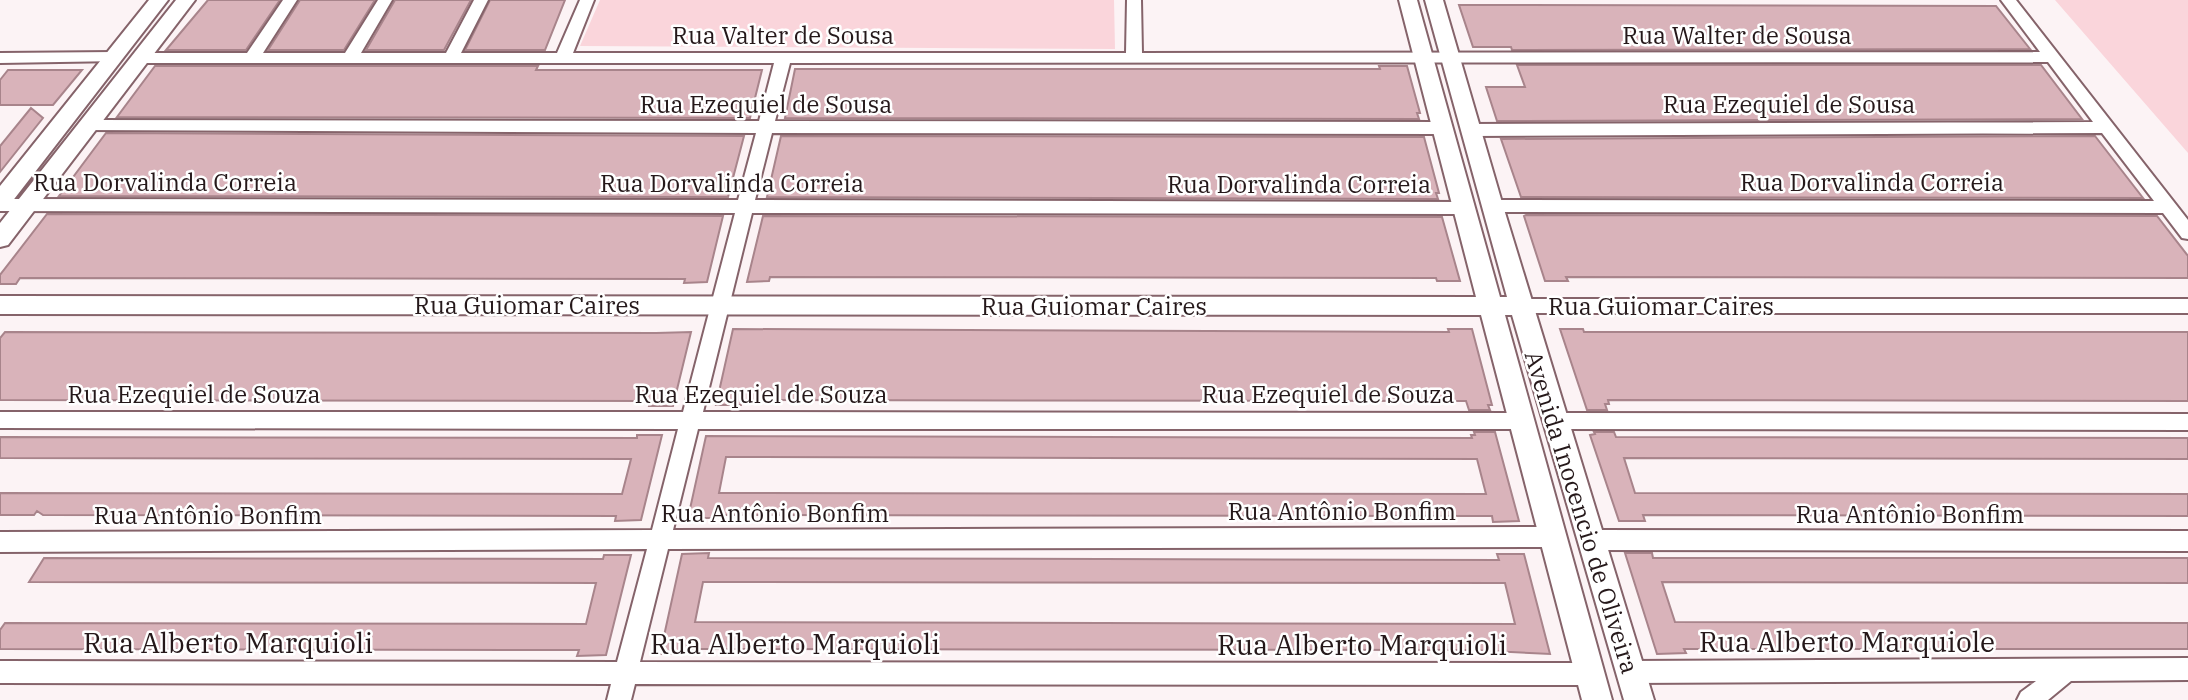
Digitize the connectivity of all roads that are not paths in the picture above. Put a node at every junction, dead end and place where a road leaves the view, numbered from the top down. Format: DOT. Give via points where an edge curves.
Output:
graph roads {
  1 [pos="159,0"];
  2 [pos="186,0"];
  3 [pos="290,0"];
  4 [pos="385,0"];
  5 [pos="481,0"];
  6 [pos="587,0"];
  7 [pos="1134,0"];
  8 [pos="1408,0"];
  9 [pos="1434,0"];
  10 [pos="2008,0"];
  11 [pos="114,57"];
  12 [pos="2052,57"];
  13 [pos="0,58"];
  14 [pos="143,58"];
  15 [pos="251,58"];
  16 [pos="350,58"];
  17 [pos="451,58"];
  18 [pos="563,58"];
  19 [pos="783,58"];
  20 [pos="1134,58"];
  21 [pos="1423,59"];
  22 [pos="1451,59"];
  23 [pos="89,126"];
  24 [pos="2108,127"];
  25 [pos="1444,128"];
  26 [pos="765,129"];
  27 [pos="1470,130"];
  28 [pos="0,203"];
  29 [pos="26,206"];
  30 [pos="1492,206"];
  31 [pos="2167,207"];
  32 [pos="744,208"];
  33 [pos="1464,208"];
  34 [pos="2188,233"];
  35 [pos="0,239"];
  36 [pos="0,305"];
  37 [pos="720,305"];
  38 [pos="1489,306"];
  39 [pos="1521,306"];
  40 [pos="2188,306"];
  41 [pos="0,420"];
  42 [pos="690,421"];
  43 [pos="1522,421"];
  44 [pos="1555,421"];
  45 [pos="2188,422"];
  46 [pos="1551,537"];
  47 [pos="660,540"];
  48 [pos="1590,540"];
  49 [pos="2188,541"];
  50 [pos="0,542"];
  51 [pos="2065,669"];
  52 [pos="2188,670"];
  53 [pos="0,672"];
  54 [pos="1630,672"];
  55 [pos="626,673"];
  56 [pos="1593,687"];
  57 [pos="619,700"];
  58 [pos="1639,700"];
  59 [pos="2029,700"];
  1 -- 11 [label="street"];
  2 -- 14 [label="street"];
  3 -- 15 [label="street"];
  4 -- 16 [label="street"];
  5 -- 17 [label="street"];
  6 -- 18 [label="street"];
  7 -- 20 [label="street"];
  8 -- 21 [label="street, Avenida Inocencio de Oliveira"];
  9 -- 22 [label="street, Avenida Inocencio de Oliveira"];
  10 -- 12 [label="street"];
  11 -- 13 [label="street"];
  11 -- 28 [label="street"];
  12 -- 22 [label="street, Rua Walter de Sousa"];
  12 -- 24 [label="street"];
  14 -- 15 [label="street, Rua Valter de Sousa"];
  14 -- 23 [label="street"];
  15 -- 16 [label="street, Rua Valter de Sousa"];
  16 -- 17 [label="street, Rua Valter de Sousa"];
  17 -- 18 [label="street, Rua Valter de Sousa"];
  18 -- 19 [label="street, Rua Valter de Sousa"];
  19 -- 20 [label="street, Rua Valter de Sousa"];
  19 -- 26 [label="street"];
  20 -- 21 [label="street, Rua Valter de Sousa"];
  21 -- 22 [label="street, Rua Walter de Sousa"];
  21 -- 25 [label="street, Avenida Inocencio de Oliveira"];
  22 -- 27 [label="street, Avenida Inocencio de Oliveira"];
  23 -- 26 [label="street, Rua Ezequiel de Sousa"];
  23 -- 29 [label="street"];
  24 -- 27 [label="street, Rua Ezequiel de Sousa"];
  24 -- 31 [label="street"];
  25 -- 26 [label="street, Rua Ezequiel de Sousa"];
  25 -- 33 [label="street, Avenida Inocencio de Oliveira"];
  26 -- 32 [label="street"];
  27 -- 30 [label="street, Avenida Inocencio de Oliveira"];
  28 -- 29 [label="street, Rua Dorvalinda Correia"];
  29 -- 32 [label="street, Rua Dorvalinda Correia"];
  29 -- 35 [label="street"];
  30 -- 31 [label="street, Rua Dorvalinda Correia"];
  30 -- 39 [label="street, Avenida Inocencio de Oliveira"];
  31 -- 34 [label="street"];
  32 -- 33 [label="street, Rua Dorvalinda Correia"];
  32 -- 37 [label="street"];
  33 -- 38 [label="street, Avenida Inocencio de Oliveira"];
  36 -- 37 [label="street, Rua Guiomar Caires"];
  37 -- 38 [label="street, Rua Guiomar Caires"];
  37 -- 42 [label="street"];
  38 -- 39 [label="street, Rua Guiomar Caires"];
  38 -- 43 [label="street, Avenida Inocencio de Oliveira"];
  39 -- 40 [label="street, Rua Guiomar Caires"];
  39 -- 44 [label="street, Avenida Inocencio de Oliveira"];
  41 -- 42 [label="street, Rua Ezequiel de Souza"];
  42 -- 43 [label="street, Rua Ezequiel de Souza"];
  42 -- 47 [label="street"];
  43 -- 46 [label="street, Avenida Inocencio de Oliveira"];
  44 -- 45 [label="street"];
  44 -- 48 [label="street, Avenida Inocencio de Oliveira"];
  46 -- 47 [label="street, Rua Antônio Bonfim"];
  46 -- 56 [label="street, Avenida Inocencio de Oliveira"];
  47 -- 50 [label="street, Rua Antônio Bonfim"];
  47 -- 55 [label="street"];
  48 -- 49 [label="street, Rua Antônio Bonfim"];
  48 -- 54 [label="street, Avenida Inocencio de Oliveira"];
  51 -- 52 [label="street, Rua Alberto Marquiole"];
  51 -- 54 [label="street, Rua Alberto Marquiole"];
  51 -- 59 [label="street"];
  53 -- 55 [label="street, Rua Alberto Marquioli"];
  54 -- 58 [label="street, Avenida Inocencio de Oliveira"];
  55 -- 56 [label="street, Rua Alberto Marquioli"];
  55 -- 57 [label="street"];
}
